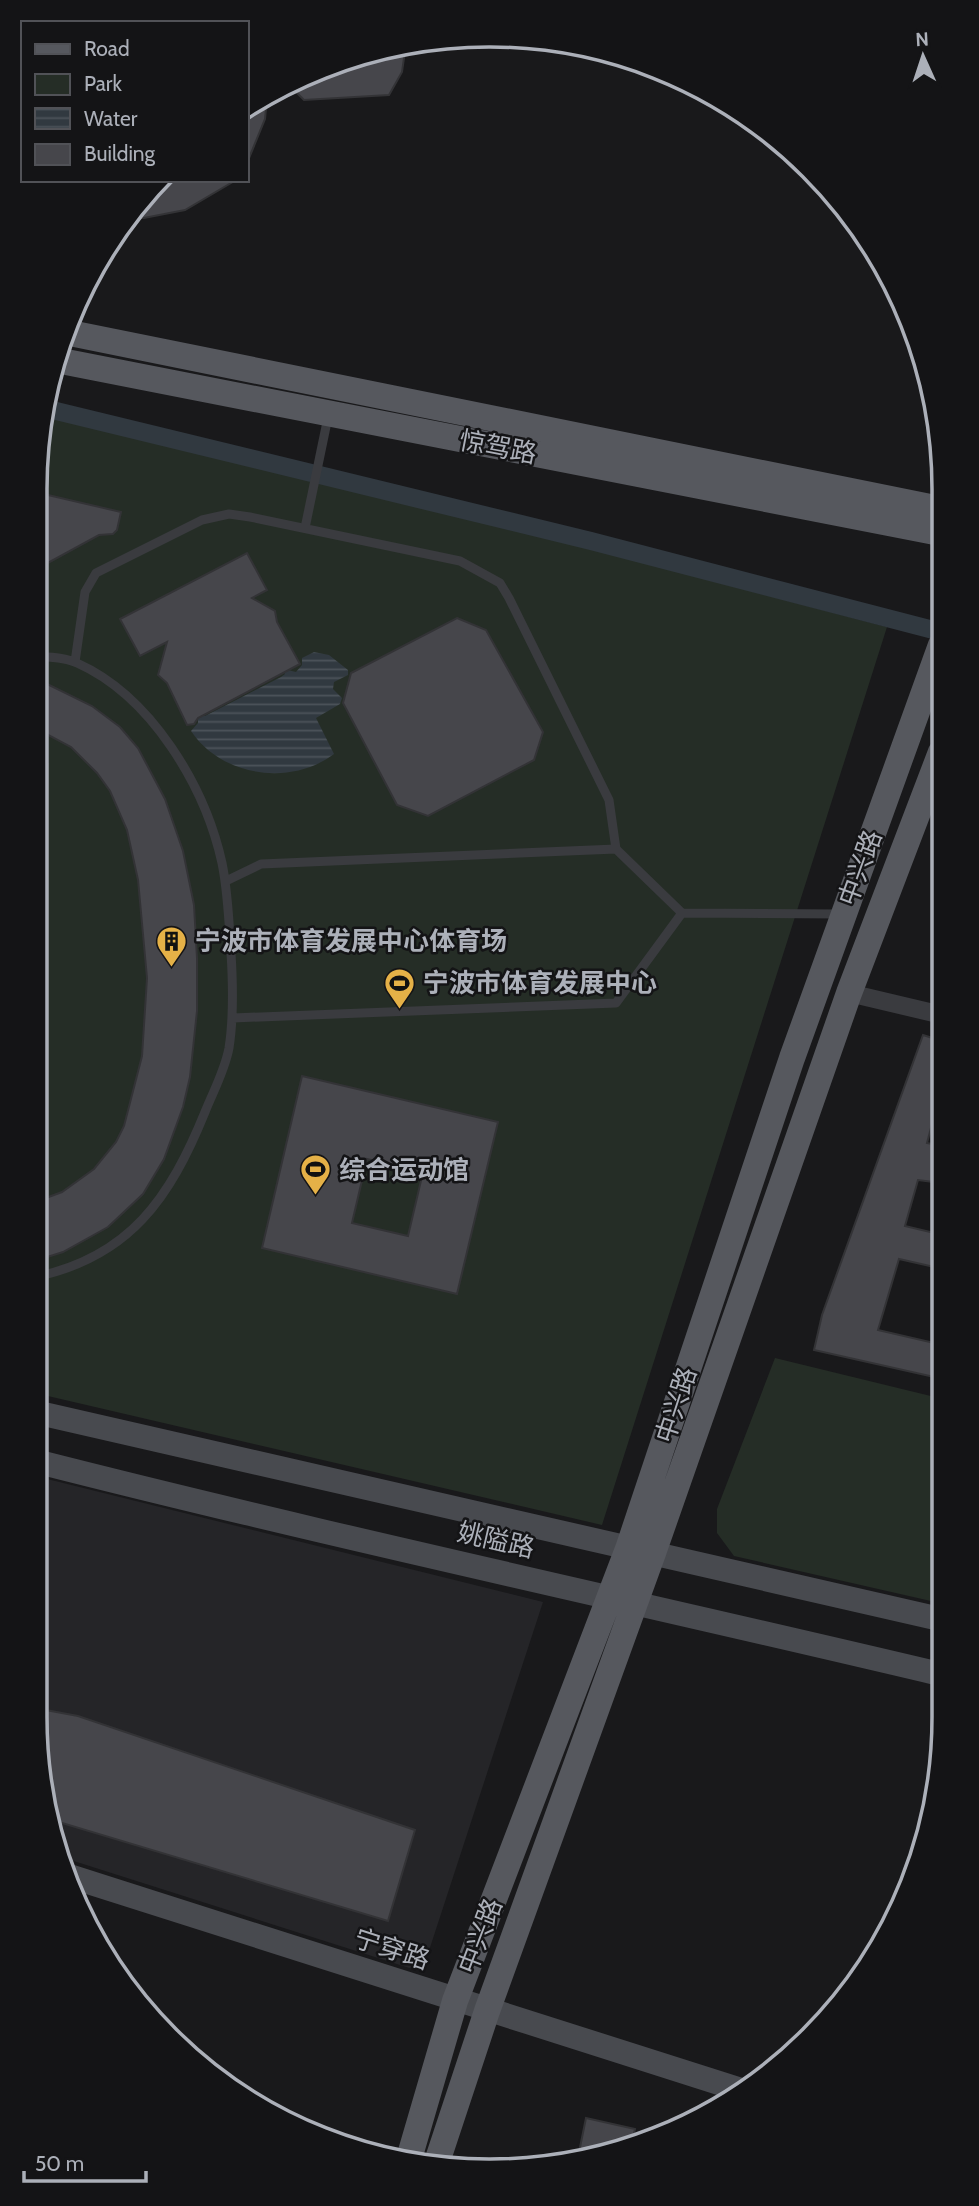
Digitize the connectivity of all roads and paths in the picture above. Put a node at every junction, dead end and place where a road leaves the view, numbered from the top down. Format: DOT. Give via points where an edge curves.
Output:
graph roads {
  1 [pos="76,334"];
  2 [pos="66,362"];
  3 [pos="332,398"];
  4 [pos="932,507"];
  5 [pos="304,528"];
  6 [pos="932,531"];
  7 [pos="47,658"];
  8 [pos="75,662"];
  9 [pos="932,670"];
  10 [pos="932,776"];
  11 [pos="616,849"];
  12 [pos="226,881"];
  13 [pos="682,913"];
  14 [pos="844,914"];
  15 [pos="849,993"];
  16 [pos="932,1013"];
  17 [pos="233,1017"];
  18 [pos="47,1273"];
  19 [pos="47,1415"];
  20 [pos="47,1464"];
  21 [pos="641,1551"];
  22 [pos="622,1599"];
  23 [pos="932,1616"];
  24 [pos="932,1672"];
  25 [pos="78,1879"];
  26 [pos="455,2001"];
  27 [pos="487,2011"];
  28 [pos="731,2087"];
  29 [pos="411,2151"];
  30 [pos="439,2156"];
  1 -- 4 [label="main road, 惊驾路"];
  2 -- 6 [label="main road, 惊驾路"];
  3 -- 5 [label="lane"];
  5 -- 8 [label="lane" via="229,514 202,520 96,573 85,592"];
  5 -- 11 [label="lane" via="460,561 500,583 609,800"];
  7 -- 8 [label="lane"];
  8 -- 12 [label="lane" via="134,703 184,767 204,808"];
  9 -- 14 [label="main road, 中兴路"];
  10 -- 15 [label="main road, 中兴路"];
  11 -- 12 [label="lane" via="261,864"];
  11 -- 13 [label="lane"];
  12 -- 17 [label="lane"];
  13 -- 14 [label="lane"];
  13 -- 17 [label="lane" via="616,1003"];
  14 -- 21 [label="main road, 中兴路" via="792,1058"];
  15 -- 16 [label="street"];
  15 -- 21 [label="main road, 中兴路"];
  17 -- 18 [label="lane" via="228,1052 188,1152 148,1217 105,1252"];
  19 -- 21 [label="main road, 姚隘路"];
  20 -- 22 [label="main road, 姚隘路" via="236,1513"];
  21 -- 22 [label="main road, 中兴路"];
  21 -- 23 [label="main road, 姚隘路"];
  22 -- 24 [label="main road, 姚隘路"];
  22 -- 26 [label="main road, 中兴路"];
  22 -- 27 [label="main road, 中兴路"];
  25 -- 26 [label="main road, 宁穿路"];
  26 -- 27 [label="main road, 宁穿路"];
  26 -- 29 [label="main road, 中兴路"];
  27 -- 28 [label="main road, 宁穿路"];
  27 -- 30 [label="main road, 中兴路"];
}
